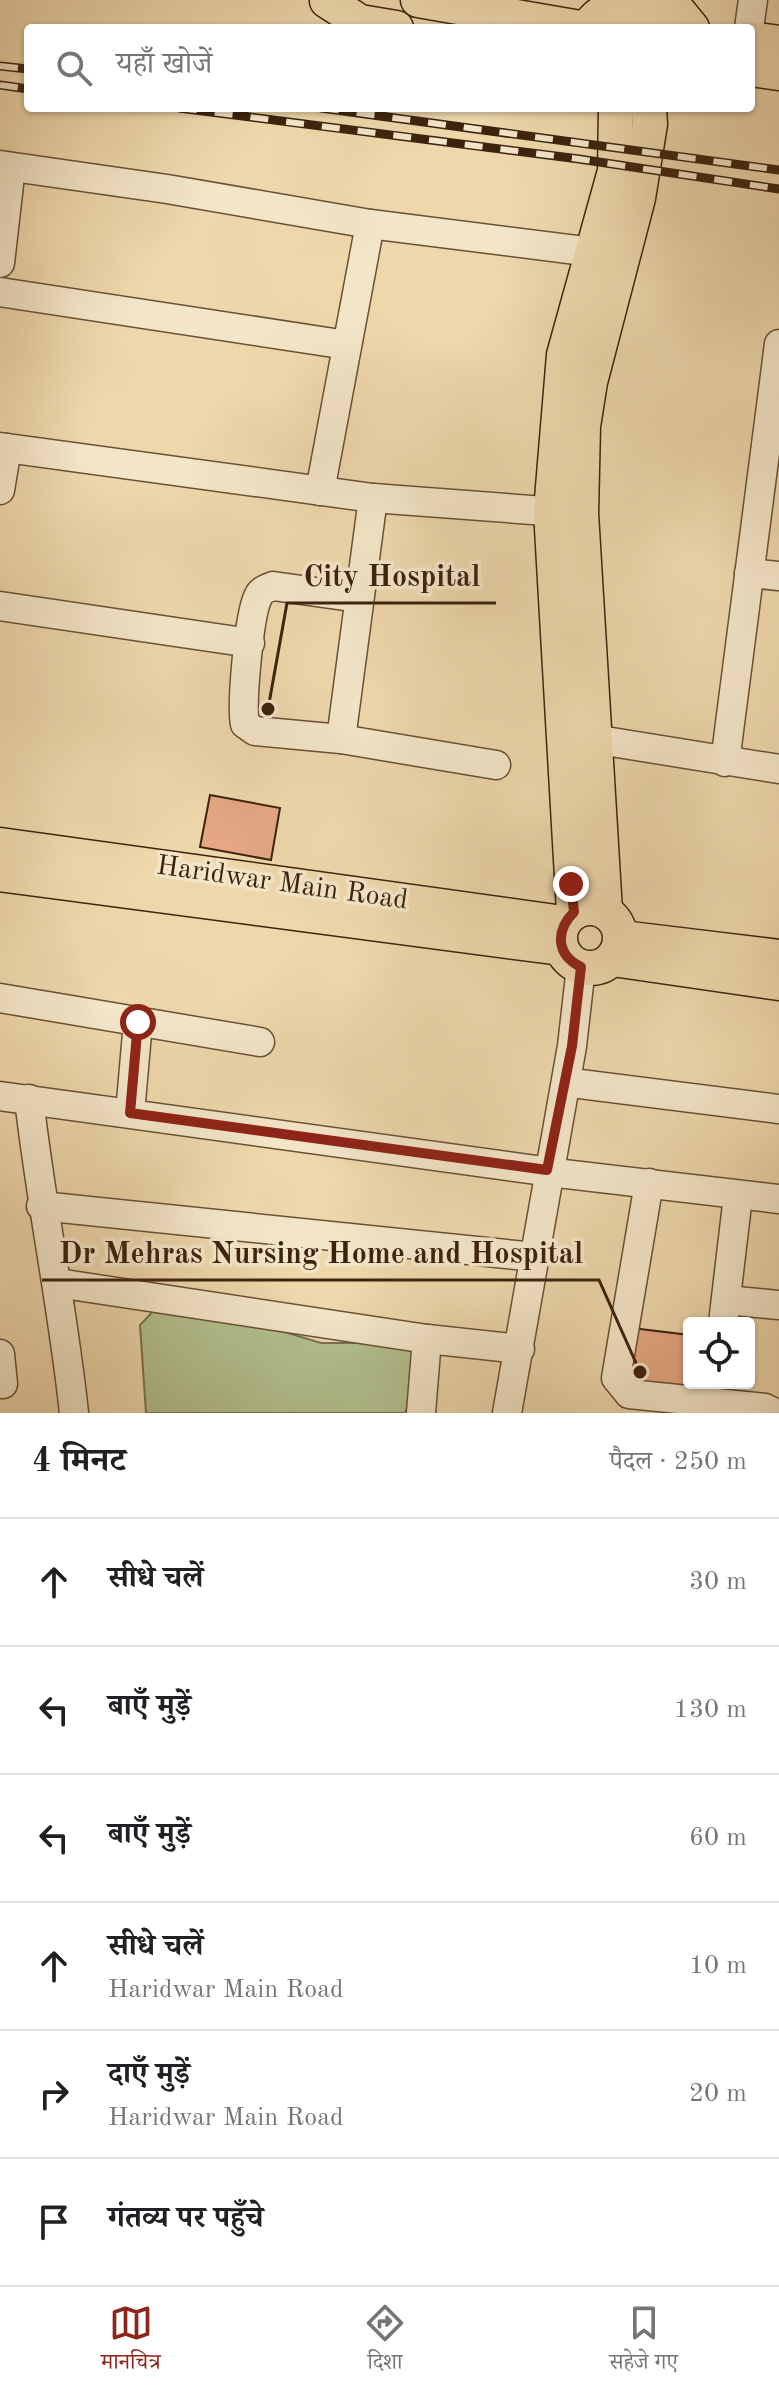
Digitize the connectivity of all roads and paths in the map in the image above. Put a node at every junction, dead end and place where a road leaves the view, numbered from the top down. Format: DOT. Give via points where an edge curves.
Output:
graph roads {
  1 [pos="326,0"];
  2 [pos="418,0"];
  3 [pos="753,0"];
  4 [pos="614,2"];
  5 [pos="517,7"];
  6 [pos="659,13"];
  7 [pos="372,24"];
  8 [pos="568,24"];
  9 [pos="591,24"];
  10 [pos="683,24"];
  11 [pos="750,24"];
  12 [pos="755,40"];
  13 [pos="779,43"];
  14 [pos="755,70"];
  15 [pos="779,73"];
  16 [pos="616,112"];
  17 [pos="659,113"];
  18 [pos="6,166"];
  19 [pos="370,224"];
  20 [pos="592,252"];
  21 [pos="0,263"];
  22 [pos="0,292"];
  23 [pos="779,344"];
  24 [pos="347,345"];
  25 [pos="773,438"];
  26 [pos="4,448"];
  27 [pos="0,490"];
  28 [pos="320,491"];
  29 [pos="373,498"];
  30 [pos="566,512"];
  31 [pos="749,573"];
  32 [pos="779,576"];
  33 [pos="359,598"];
  34 [pos="0,606"];
  35 [pos="250,643"];
  36 [pos="341,739"];
  37 [pos="593,739"];
  38 [pos="725,762"];
  39 [pos="496,765"];
  40 [pos="779,769"];
  41 [pos="0,845"];
  42 [pos="0,874"];
  43 [pos="590,941"];
  44 [pos="779,957"];
  45 [pos="779,983"];
  46 [pos="0,998"];
  47 [pos="138,1022"];
  48 [pos="260,1042"];
  49 [pos="580,1084"];
  50 [pos="0,1096"];
  51 [pos="29,1099"];
  52 [pos="779,1109"];
  53 [pos="130,1113"];
  54 [pos="556,1172"];
  55 [pos="649,1183"];
  56 [pos="738,1196"];
  57 [pos="779,1199"];
  58 [pos="41,1206"];
  59 [pos="535,1257"];
  60 [pos="57,1283"];
  61 [pos="779,1305"];
  62 [pos="724,1311"];
  63 [pos="427,1339"];
  64 [pos="520,1349"];
  65 [pos="0,1354"];
  66 [pos="3,1384"];
  67 [pos="712,1393"];
  68 [pos="74,1413"];
  69 [pos="421,1413"];
  70 [pos="507,1413"];
  71 [pos="522,1413"];
  72 [pos="775,1413"];
  1 -- 7 [label="main road"];
  2 -- 5 [label="main road"];
  3 -- 11 [label="street"];
  4 -- 6 [label="main road"];
  4 -- 9 [label="main road"];
  5 -- 8 [label="main road"];
  6 -- 10 [label="main road"];
  12 -- 13 [label="main road"];
  14 -- 15 [label="main road"];
  16 -- 20 [label="main road" via="615,171"];
  17 -- 30 [label="main road" via="588,397"];
  18 -- 19 [label="street"];
  18 -- 21 [label="street"];
  19 -- 20 [label="street"];
  19 -- 24 [label="street"];
  20 -- 30 [label="main road" via="564,355"];
  22 -- 24 [label="street"];
  23 -- 25 [label="street"];
  24 -- 28 [label="street"];
  25 -- 31 [label="street"];
  26 -- 27 [label="street"];
  26 -- 28 [label="street"];
  28 -- 29 [label="street"];
  29 -- 30 [label="street"];
  29 -- 33 [label="street"];
  30 -- 37 [label="main road"];
  30 -- 43 [label="main road"];
  31 -- 32 [label="street"];
  31 -- 38 [label="street"];
  33 -- 35 [label="street" via="273,586 256,600"];
  33 -- 36 [label="street"];
  34 -- 35 [label="street"];
  35 -- 36 [label="street" via="245,724 255,731"];
  36 -- 39 [label="street"];
  37 -- 38 [label="street"];
  37 -- 43 [label="main road"];
  38 -- 40 [label="street"];
  41 -- 43 [label="main road, Haridwar Main Road"];
  42 -- 43 [label="main road, Haridwar Main Road"];
  43 -- 44 [label="main road, Haridwar Main Road"];
  43 -- 45 [label="main road, Haridwar Main Road"];
  43 -- 49 [label="street"];
  43 -- 54 [label="street"];
  46 -- 47 [label="street"];
  47 -- 48 [label="street"];
  47 -- 53 [label="street"];
  49 -- 52 [label="street"];
  49 -- 54 [label="street"];
  50 -- 51 [label="street"];
  51 -- 53 [label="street"];
  51 -- 58 [label="street"];
  53 -- 54 [label="street"];
  54 -- 55 [label="street"];
  54 -- 59 [label="street"];
  54 -- 71 [label="street"];
  55 -- 56 [label="street"];
  55 -- 67 [label="street" via="616,1378 629,1394"];
  56 -- 57 [label="street"];
  56 -- 62 [label="street"];
  58 -- 59 [label="street"];
  58 -- 60 [label="street"];
  59 -- 64 [label="street"];
  60 -- 63 [label="street"];
  60 -- 68 [label="street"];
  61 -- 62 [label="street"];
  63 -- 64 [label="street"];
  63 -- 69 [label="street"];
  64 -- 70 [label="street"];
  65 -- 66 [label="street"];
  67 -- 72 [label="street"];
}
